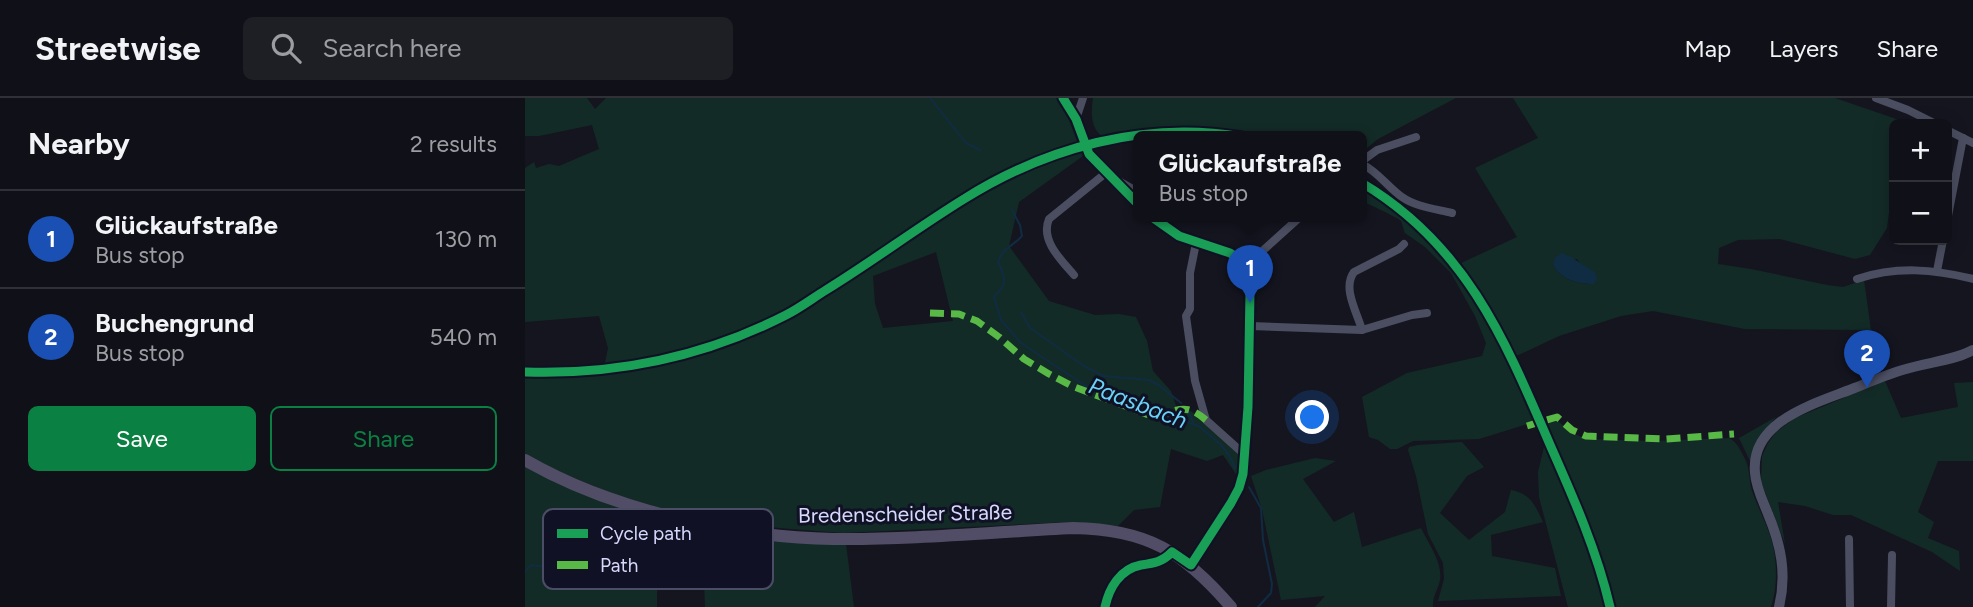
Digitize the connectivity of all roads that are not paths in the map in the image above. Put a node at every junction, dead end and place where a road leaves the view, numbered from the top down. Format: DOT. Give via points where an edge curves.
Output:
graph roads {
  1 [pos="1063,98"];
  2 [pos="1083,98"];
  3 [pos="1876,98"];
  4 [pos="1076,119"];
  5 [pos="1926,119"];
  6 [pos="1952,132"];
  7 [pos="1416,137"];
  8 [pos="1963,138"];
  9 [pos="1973,143"];
  10 [pos="1367,158"];
  11 [pos="1367,166"];
  12 [pos="1110,175"];
  13 [pos="1133,189"];
  14 [pos="1952,195"];
  15 [pos="1133,199"];
  16 [pos="1452,213"];
  17 [pos="1159,222"];
  18 [pos="1294,222"];
  19 [pos="1196,243"];
  20 [pos="1404,244"];
  21 [pos="1942,245"];
  22 [pos="1244,264"];
  23 [pos="1937,271"];
  24 [pos="1074,275"];
  25 [pos="1857,279"];
  26 [pos="1973,279"];
  27 [pos="1427,313"];
  28 [pos="1249,326"];
  29 [pos="1362,330"];
  30 [pos="1973,350"];
  31 [pos="1245,455"];
  32 [pos="525,460"];
  33 [pos="644,509"];
  34 [pos="773,534"];
  35 [pos="1849,539"];
  36 [pos="1172,552"];
  37 [pos="1892,555"];
  38 [pos="1191,565"];
  39 [pos="1105,607"];
  40 [pos="1231,607"];
  41 [pos="1779,607"];
  42 [pos="1850,607"];
  43 [pos="1891,607"];
  1 -- 4 [label="street"];
  2 -- 4 [label="street"];
  3 -- 5 [label="street"];
  4 -- 12 [label="street" via="1089,154"];
  6 -- 8 [label="street"];
  7 -- 10 [label="street"];
  8 -- 9 [label="street"];
  8 -- 14 [label="street"];
  11 -- 16 [label="street" via="1404,198"];
  12 -- 13 [label="street"];
  12 -- 15 [label="street"];
  12 -- 24 [label="street" via="1049,219 1046,227 1055,252"];
  17 -- 19 [label="street"];
  18 -- 22 [label="street"];
  19 -- 22 [label="street" via="1230,253"];
  19 -- 31 [label="street" via="1186,316 1195,381 1206,420"];
  20 -- 29 [label="street" via="1350,278"];
  21 -- 23 [label="street"];
  22 -- 28 [label="street" via="1250,292"];
  23 -- 25 [label="street" via="1911,270"];
  23 -- 26 [label="street"];
  27 -- 29 [label="street"];
  28 -- 29 [label="street"];
  28 -- 31 [label="street"];
  30 -- 41 [label="main road" via="1904,369 1828,398 1793,414 1767,434 1755,473 1781,551"];
  31 -- 38 [label="street" via="1235,495"];
  32 -- 33 [label="main road, Bredenscheider Straße"];
  34 -- 36 [label="main road, Bredenscheider Straße" via="851,539 1089,528 1131,534"];
  35 -- 42 [label="street"];
  36 -- 38 [label="main road, Bredenscheider Straße"];
  36 -- 39 [label="street" via="1158,563 1125,572 1112,587"];
  37 -- 43 [label="street"];
  38 -- 40 [label="main road, Bredenscheider Straße"];
}
